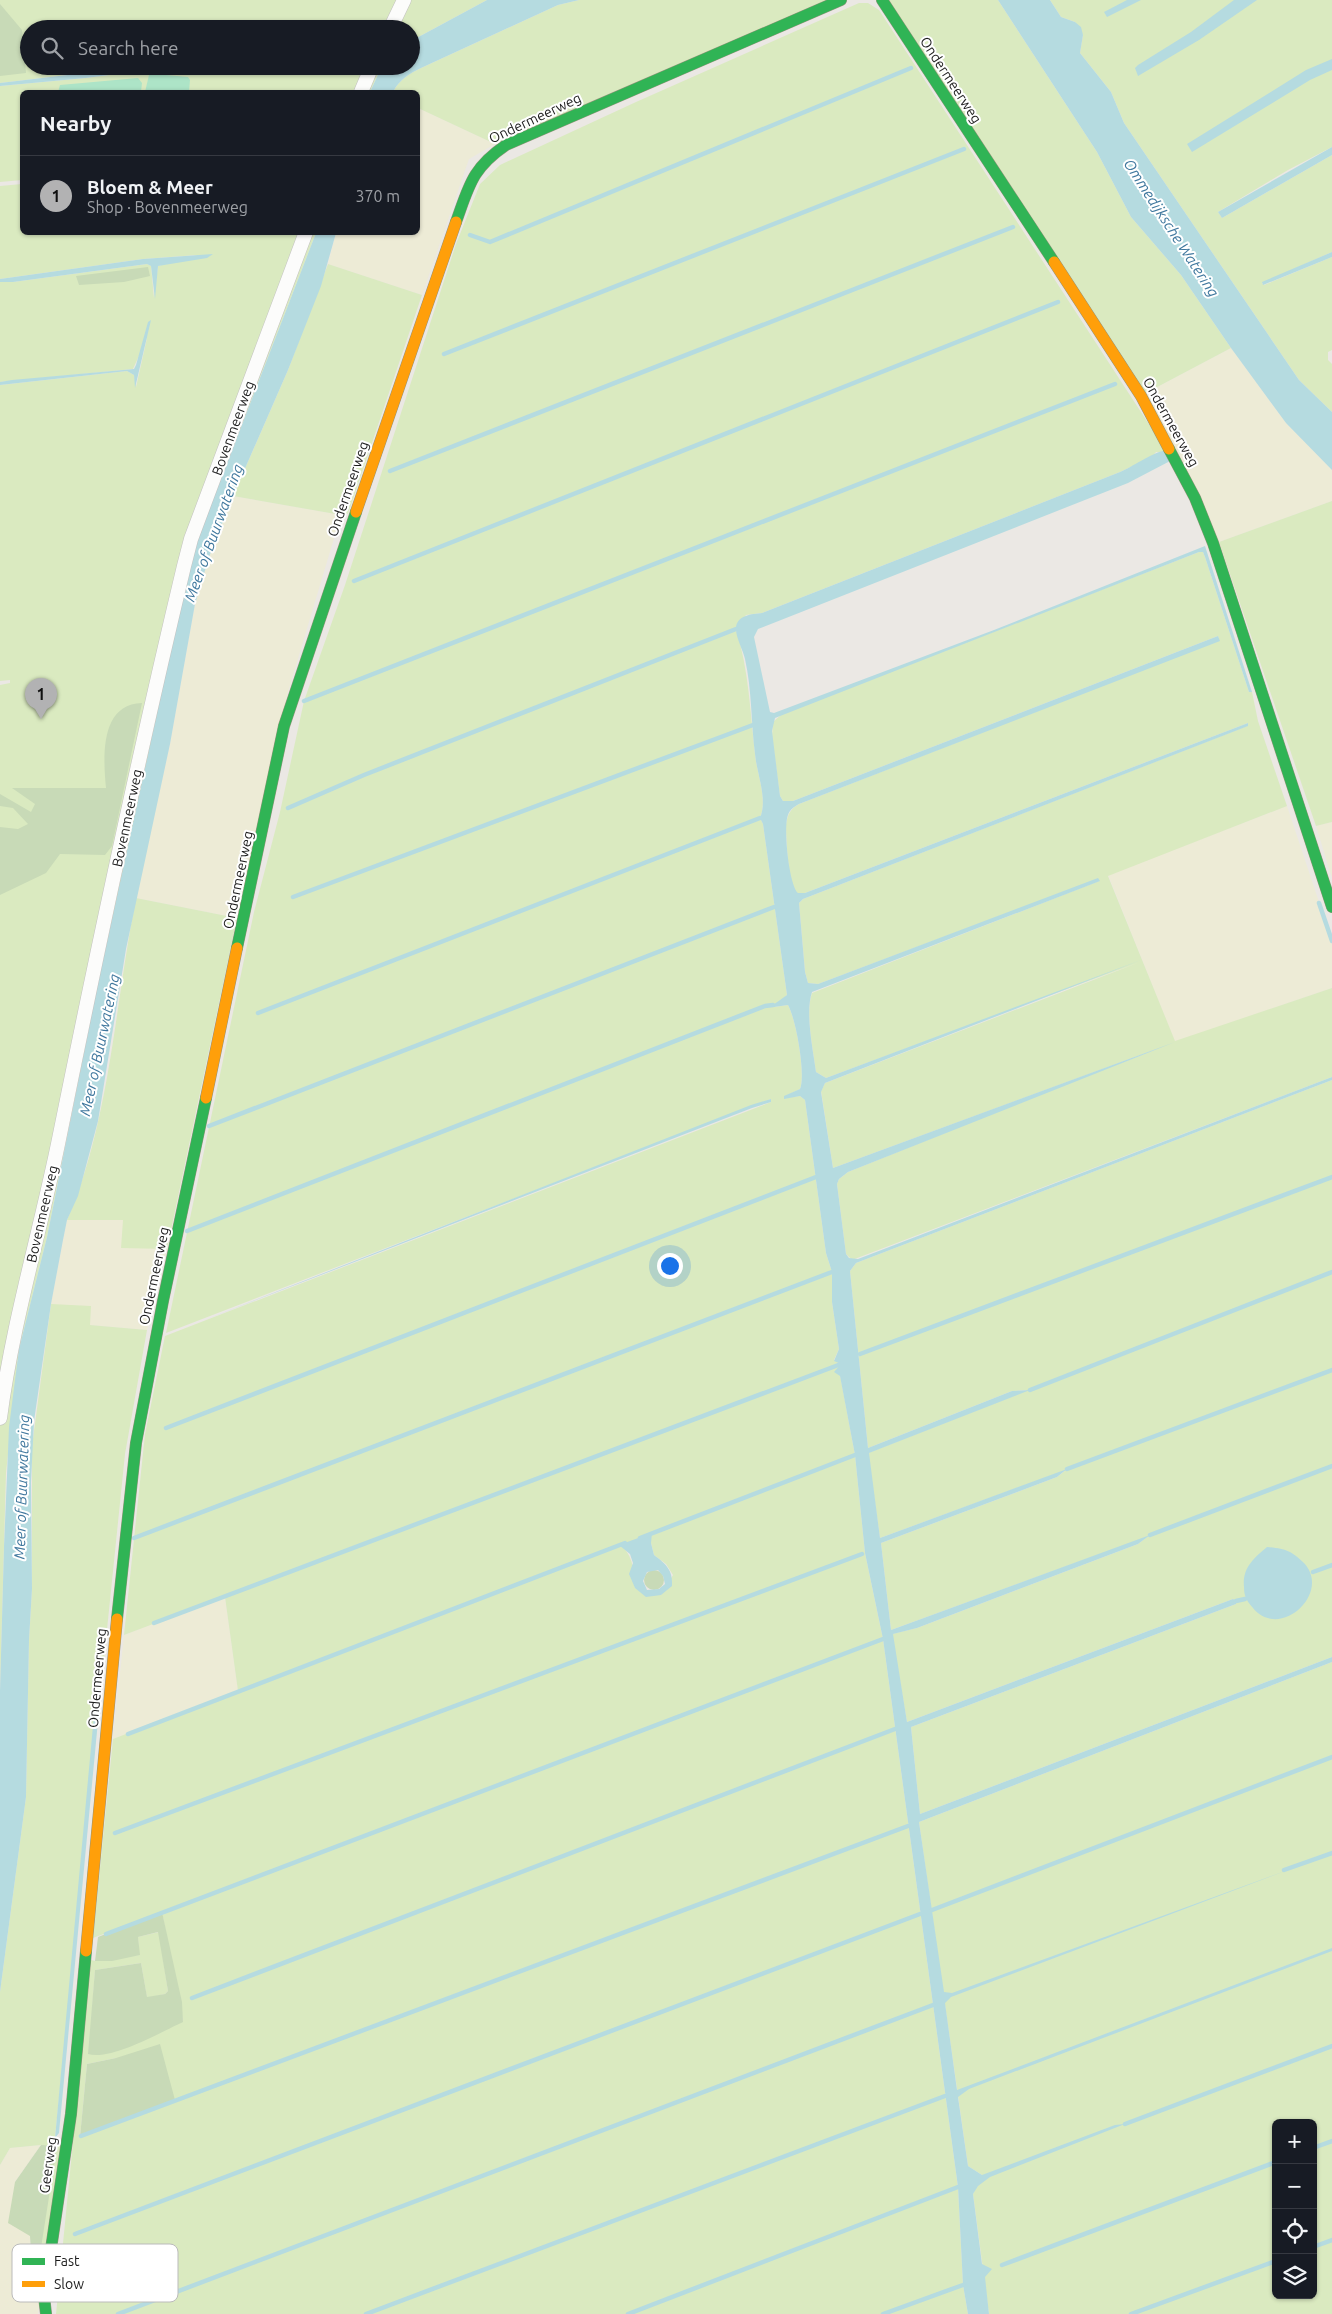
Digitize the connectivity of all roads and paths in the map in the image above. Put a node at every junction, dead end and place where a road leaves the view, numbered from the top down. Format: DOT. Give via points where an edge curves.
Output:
graph roads {
  1 [pos="404,0"];
  2 [pos="841,0"];
  3 [pos="882,0"];
  4 [pos="394,20"];
  5 [pos="368,75"];
  6 [pos="362,90"];
  7 [pos="305,235"];
  8 [pos="1332,907"];
  9 [pos="0,1418"];
  10 [pos="80,2021"];
  11 [pos="52,2244"];
  1 -- 4 [label="street"];
  2 -- 10 [label="street, Ondermeerweg" via="506,145 488,156 472,178 434,280 284,726 136,1443"];
  3 -- 8 [label="street, Ondermeerweg" via="1141,396 1196,498"];
  5 -- 6 [label="street"];
  7 -- 9 [label="street, Bovenmeerweg" via="191,539 184,566 91,977 39,1236 16,1322"];
  10 -- 11 [label="street, Geerweg" via="71,2114"];
}
